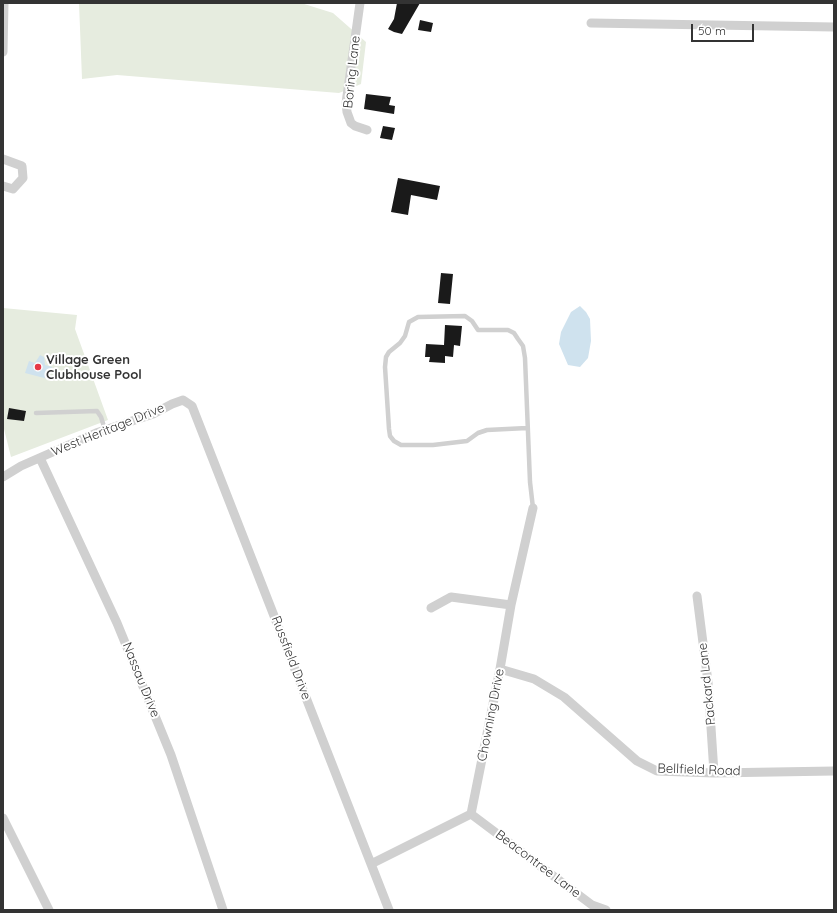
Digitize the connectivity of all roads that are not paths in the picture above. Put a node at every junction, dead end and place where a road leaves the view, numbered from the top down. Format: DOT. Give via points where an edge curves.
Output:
graph roads {
  1 [pos="4,3"];
  2 [pos="360,3"];
  3 [pos="592,23"];
  4 [pos="834,27"];
  5 [pos="3,52"];
  6 [pos="367,130"];
  7 [pos="3,159"];
  8 [pos="3,186"];
  9 [pos="192,406"];
  10 [pos="36,413"];
  11 [pos="527,428"];
  12 [pos="104,430"];
  13 [pos="40,458"];
  14 [pos="3,477"];
  15 [pos="533,508"];
  16 [pos="697,596"];
  17 [pos="511,605"];
  18 [pos="431,608"];
  19 [pos="500,669"];
  20 [pos="834,771"];
  21 [pos="714,773"];
  22 [pos="472,814"];
  23 [pos="4,821"];
  24 [pos="372,864"];
  25 [pos="49,910"];
  26 [pos="223,910"];
  27 [pos="390,910"];
  28 [pos="606,910"];
  1 -- 5 [label="street"];
  2 -- 6 [label="street, Boring Lane" via="346,112 351,123"];
  3 -- 4 [label="street"];
  7 -- 8 [label="street" via="22,166 23,178 13,189"];
  9 -- 12 [label="street, West Heritage Drive" via="183,400 153,414"];
  9 -- 24 [label="street, Russfield Drive"];
  10 -- 12 [label="lane" via="97,411"];
  11 -- 11 [label="lane" via="525,358 523,346 514,333 508,330 478,330 465,316 418,317 409,322 405,336 386,357 388,429 394,441 401,445 467,441 487,430"];
  11 -- 15 [label="lane"];
  12 -- 13 [label="street, West Heritage Drive"];
  13 -- 14 [label="street, West Heritage Drive"];
  13 -- 26 [label="street, Nassau Drive" via="117,623 171,755"];
  15 -- 17 [label="street, Chowning Drive"];
  16 -- 21 [label="street, Packard Lane" via="708,682"];
  17 -- 18 [label="street" via="451,597"];
  17 -- 19 [label="street, Chowning Drive"];
  19 -- 21 [label="street, Bellfield Road" via="534,679 564,697 637,762 657,771"];
  19 -- 22 [label="street, Chowning Drive"];
  20 -- 21 [label="street, Bellfield Road"];
  22 -- 24 [label="street"];
  22 -- 28 [label="street, Beacontree Lane" via="592,905"];
  23 -- 25 [label="street"];
  24 -- 27 [label="street, Russfield Drive"];
}
